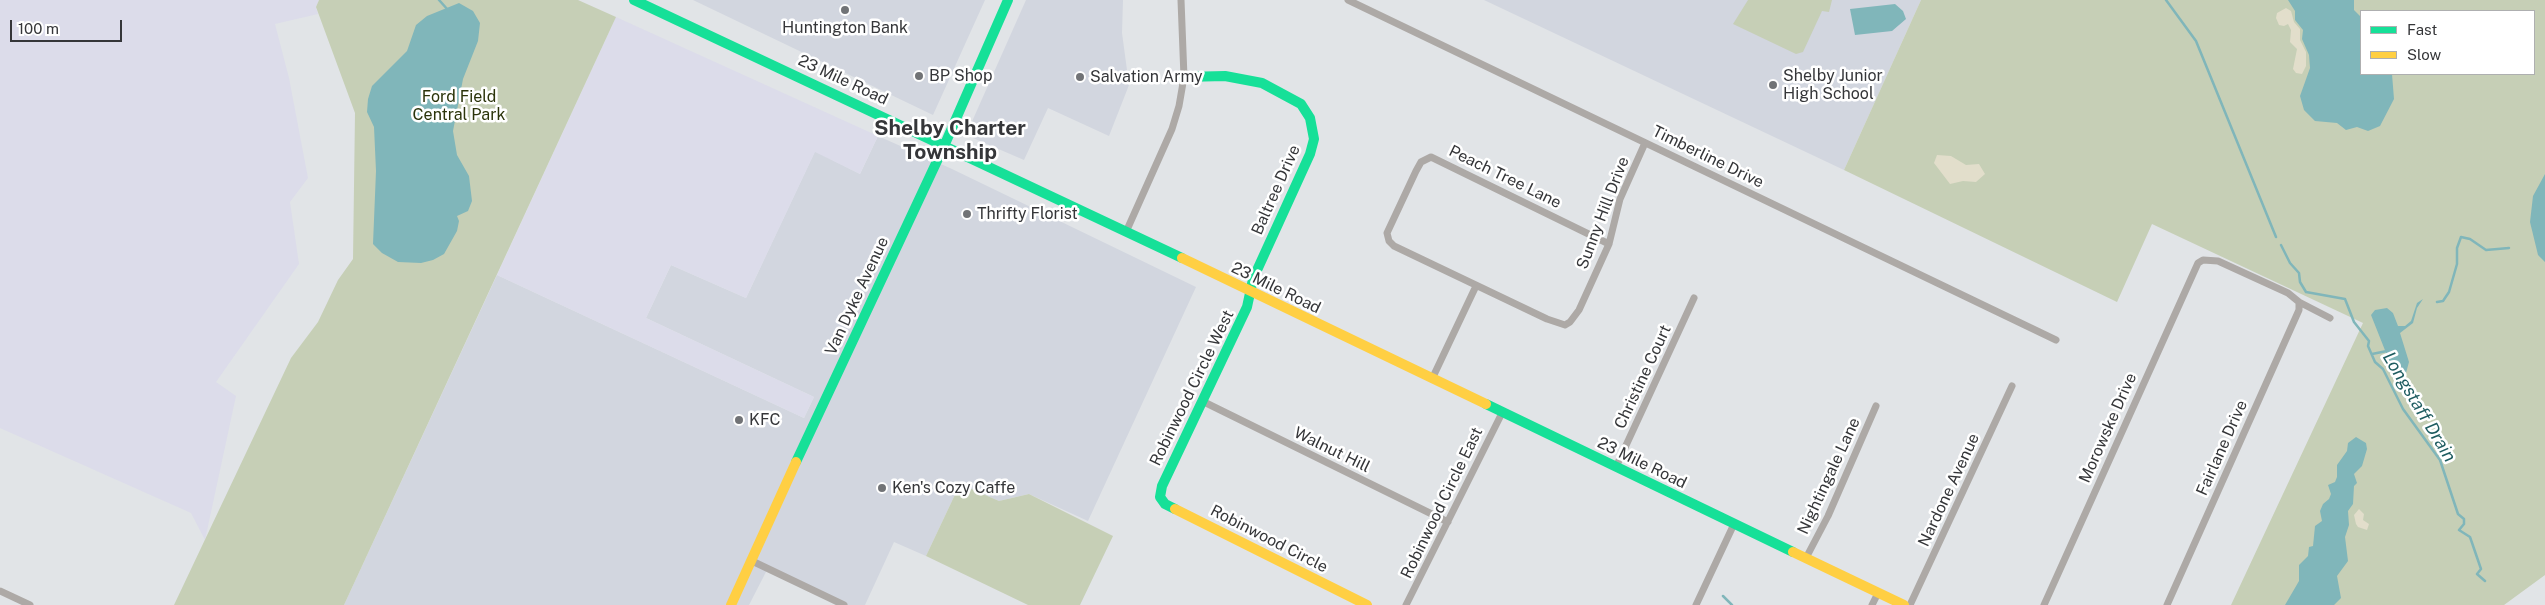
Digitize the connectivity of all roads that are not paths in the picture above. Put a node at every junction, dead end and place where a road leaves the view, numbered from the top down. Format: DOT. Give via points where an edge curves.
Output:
graph roads {
  1 [pos="634,0"];
  2 [pos="1008,0"];
  3 [pos="1181,0"];
  4 [pos="1348,0"];
  5 [pos="1184,77"];
  6 [pos="1645,143"];
  7 [pos="945,144"];
  8 [pos="1126,232"];
  9 [pos="1609,244"];
  10 [pos="1476,286"];
  11 [pos="1251,292"];
  12 [pos="1694,298"];
  13 [pos="2299,302"];
  14 [pos="2330,318"];
  15 [pos="2056,340"];
  16 [pos="1432,379"];
  17 [pos="2012,386"];
  18 [pos="1204,402"];
  19 [pos="1876,406"];
  20 [pos="1502,413"];
  21 [pos="1616,467"];
  22 [pos="1160,497"];
  23 [pos="1448,522"];
  24 [pos="1734,524"];
  25 [pos="1806,558"];
  26 [pos="752,561"];
  27 [pos="0,591"];
  28 [pos="1878,592"];
  29 [pos="30,605"];
  30 [pos="731,605"];
  31 [pos="844,605"];
  32 [pos="1367,605"];
  33 [pos="1406,605"];
  34 [pos="1696,605"];
  35 [pos="1872,605"];
  36 [pos="1904,605"];
  37 [pos="1910,605"];
  38 [pos="2044,605"];
  39 [pos="2167,605"];
  1 -- 7 [label="main road, 23 Mile Road"];
  2 -- 7 [label="main road, Van Dyke Avenue"];
  3 -- 5 [label="street"];
  4 -- 6 [label="street, Timberline Drive"];
  5 -- 8 [label="street" via="1172,129"];
  5 -- 11 [label="main road, Baltree Drive" via="1225,76 1262,83 1300,104 1312,124 1314,139 1310,154 1253,279"];
  6 -- 9 [label="street, Sunny Hill Drive" via="1620,199"];
  6 -- 15 [label="street, Timberline Drive"];
  7 -- 8 [label="main road, 23 Mile Road"];
  7 -- 26 [label="main road, Van Dyke Avenue"];
  8 -- 11 [label="main road, 23 Mile Road"];
  9 -- 10 [label="street, Sunny Hill Drive" via="1579,310 1565,325"];
  9 -- 10 [label="street, Peach Tree Lane" via="1439,159 1427,158 1416,170 1387,237 1394,246"];
  10 -- 16 [label="street"];
  11 -- 16 [label="main road, 23 Mile Road"];
  11 -- 18 [label="main road, Robinwood Circle West"];
  12 -- 21 [label="street, Christine Court"];
  13 -- 14 [label="street"];
  13 -- 38 [label="street, Morowske Drive" via="2288,293 2218,261 2198,263"];
  13 -- 39 [label="street, Fairlane Drive" via="2299,310"];
  16 -- 20 [label="main road, 23 Mile Road"];
  17 -- 37 [label="street, Nardone Avenue"];
  18 -- 22 [label="main road, Robinwood Circle West" via="1162,486"];
  18 -- 23 [label="street, Walnut Hill"];
  19 -- 25 [label="street, Nightingale Lane"];
  20 -- 21 [label="main road, 23 Mile Road"];
  20 -- 23 [label="street, Robinwood Circle East"];
  21 -- 24 [label="main road, 23 Mile Road"];
  22 -- 32 [label="main road, Robinwood Circle" via="1165,504"];
  23 -- 33 [label="street, Robinwood Circle East"];
  24 -- 25 [label="main road, 23 Mile Road"];
  24 -- 34 [label="street"];
  25 -- 28 [label="main road, 23 Mile Road"];
  26 -- 30 [label="main road, Van Dyke Avenue"];
  26 -- 31 [label="street"];
  27 -- 29 [label="street"];
  28 -- 35 [label="street"];
  28 -- 36 [label="main road, 23 Mile Road"];
}
